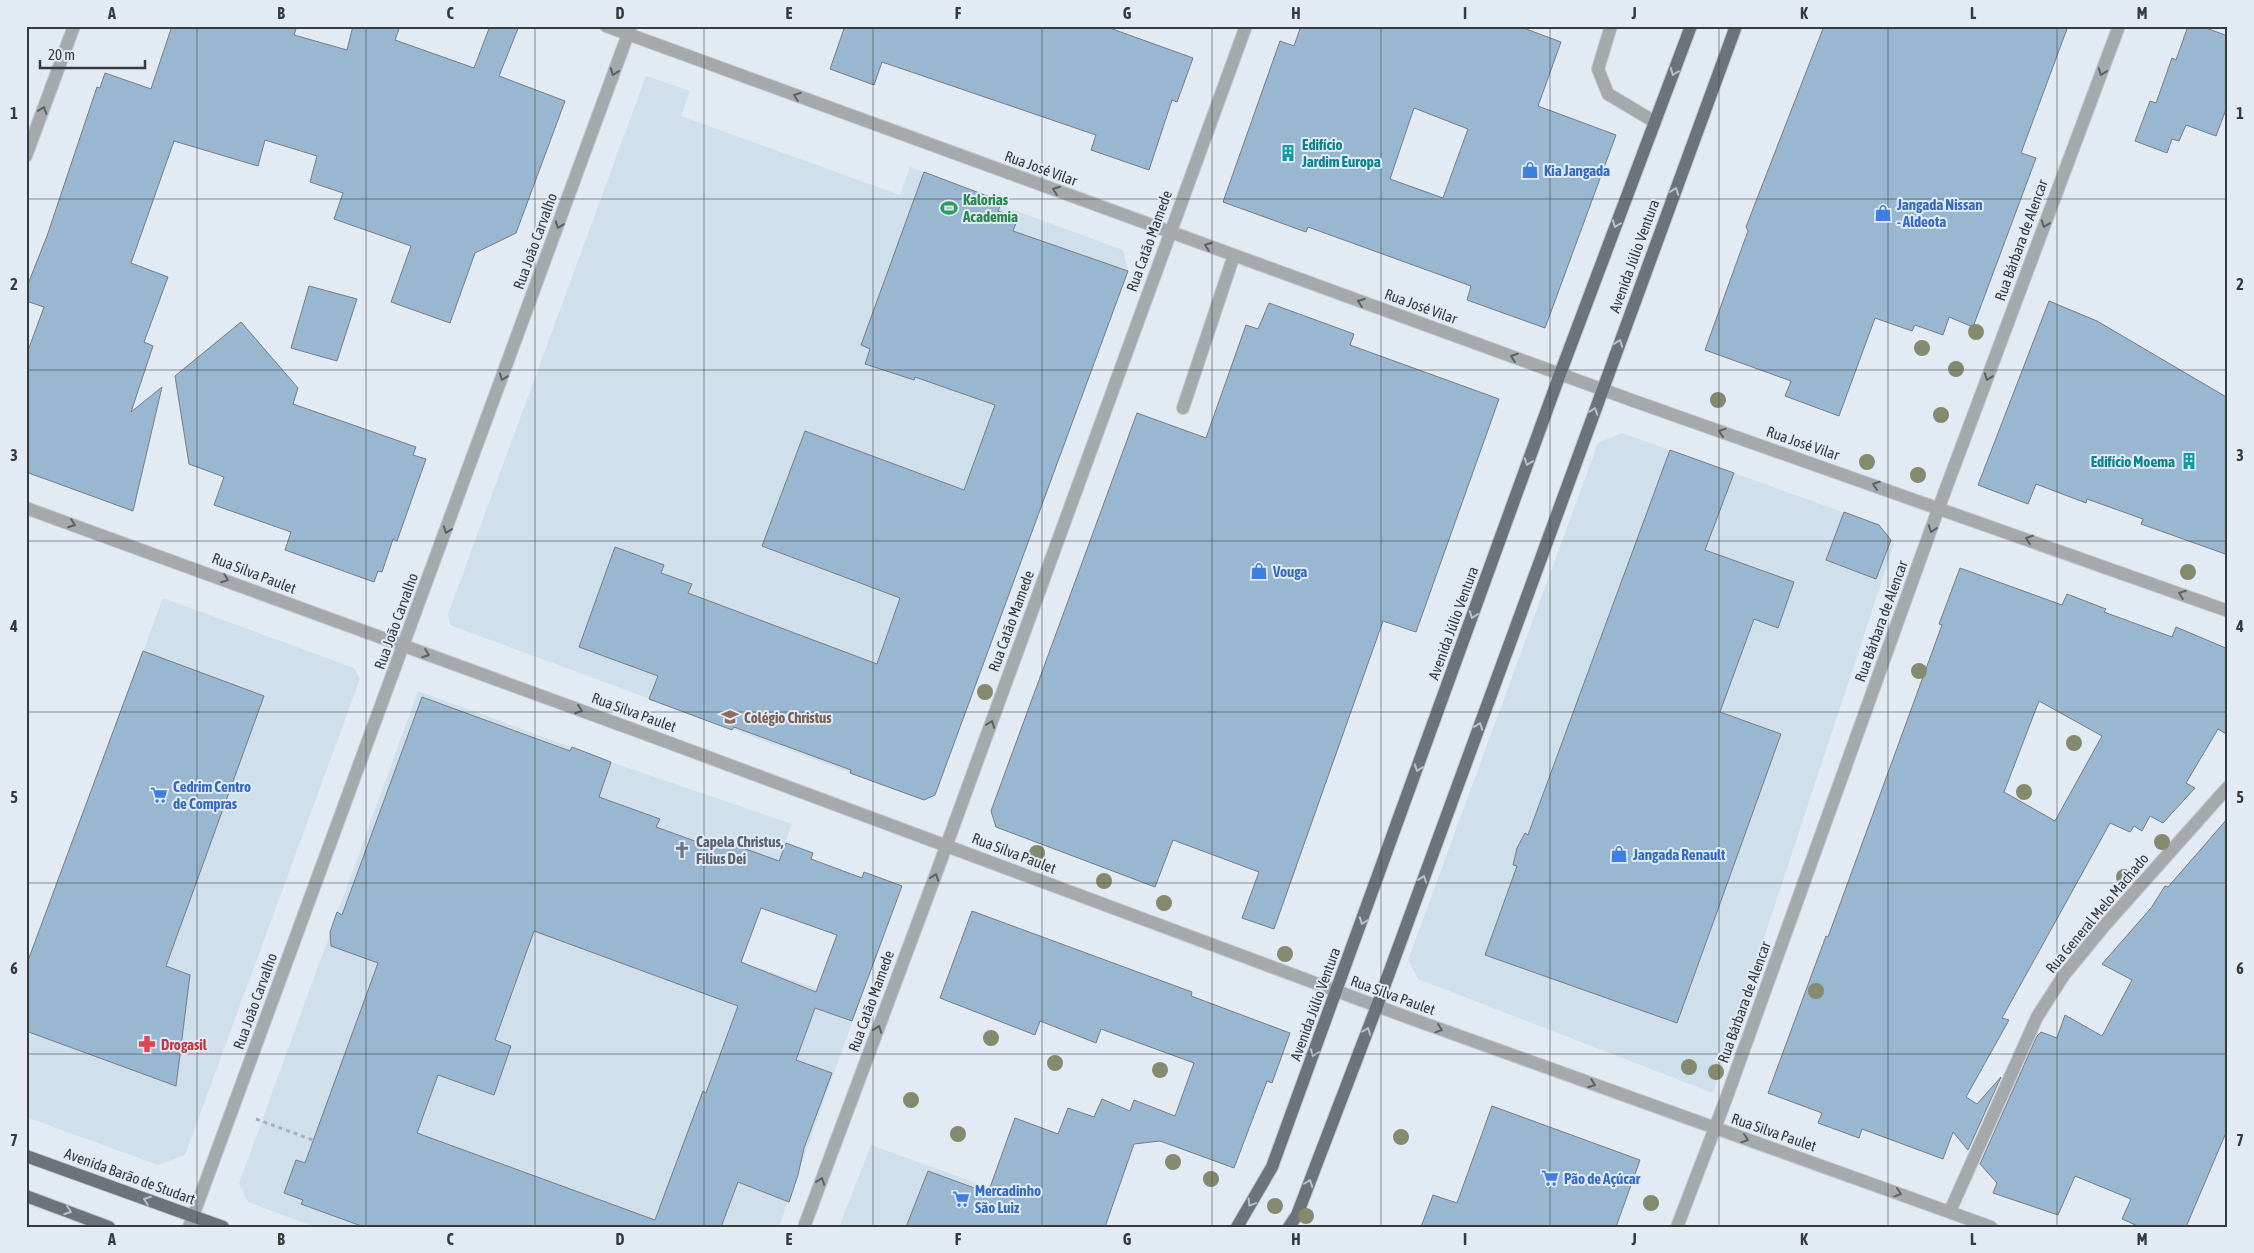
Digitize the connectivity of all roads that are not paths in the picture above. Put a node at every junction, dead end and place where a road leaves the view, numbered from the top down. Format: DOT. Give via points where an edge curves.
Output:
graph roads {
  1 [pos="74,26"];
  2 [pos="606,26"];
  3 [pos="1246,26"];
  4 [pos="1611,26"];
  5 [pos="1691,26"];
  6 [pos="1736,26"];
  7 [pos="2118,26"];
  8 [pos="630,30"];
  9 [pos="1655,122"];
  10 [pos="26,156"];
  11 [pos="1170,232"];
  12 [pos="1234,255"];
  13 [pos="1560,374"];
  14 [pos="1602,389"];
  15 [pos="1183,408"];
  16 [pos="26,508"];
  17 [pos="1939,508"];
  18 [pos="2228,611"];
  19 [pos="404,646"];
  20 [pos="2228,787"];
  21 [pos="946,845"];
  22 [pos="1336,991"];
  23 [pos="1377,1006"];
  24 [pos="1714,1128"];
  25 [pos="26,1156"];
  26 [pos="26,1196"];
  27 [pos="1950,1211"];
  28 [pos="191,1222"];
  29 [pos="109,1227"];
  30 [pos="223,1227"];
  31 [pos="804,1227"];
  32 [pos="1237,1227"];
  33 [pos="1289,1227"];
  34 [pos="1677,1227"];
  35 [pos="1992,1227"];
  10 -- 1 [label="street, one-way"];
  2 -- 8 [label="street, Rua José Vilar"];
  3 -- 11 [label="street, Rua Catão Mamede"];
  4 -- 9 [label="street" via="1598,68 1608,94"];
  5 -- 9 [label="main road, Avenida Júlio Ventura, one-way"];
  14 -- 6 [label="main road, Avenida Júlio Ventura, one-way"];
  7 -- 17 [label="street, Rua Bárbara de Alencar, one-way"];
  11 -- 8 [label="street, Rua José Vilar, one-way"];
  8 -- 19 [label="street, Rua João Carvalho, one-way"];
  9 -- 13 [label="main road, Avenida Júlio Ventura, one-way"];
  12 -- 11 [label="street, Rua José Vilar, one-way"];
  21 -- 11 [label="street, Rua Catão Mamede, one-way"];
  13 -- 12 [label="street, Rua José Vilar, one-way"];
  12 -- 15 [label="street"];
  13 -- 14 [label="street, Rua José Vilar"];
  13 -- 22 [label="main road, Avenida Júlio Ventura, one-way"];
  17 -- 14 [label="street, Rua José Vilar, one-way"];
  23 -- 14 [label="main road, Avenida Júlio Ventura, one-way"];
  16 -- 19 [label="street, Rua Silva Paulet, one-way"];
  18 -- 17 [label="street, Rua José Vilar, one-way"];
  17 -- 24 [label="street, Rua Bárbara de Alencar, one-way"];
  19 -- 21 [label="street, Rua Silva Paulet, one-way"];
  19 -- 28 [label="street, Rua João Carvalho"];
  20 -- 27 [label="street, Rua General Melo Machado" via="2064,975 2037,1017"];
  21 -- 22 [label="street, Rua Silva Paulet"];
  31 -- 21 [label="street, Rua Catão Mamede, one-way"];
  22 -- 23 [label="street, Rua Silva Paulet"];
  22 -- 32 [label="main road, Avenida Júlio Ventura, one-way" via="1272,1167"];
  23 -- 24 [label="street, Rua Silva Paulet, one-way"];
  33 -- 23 [label="main road, Avenida Júlio Ventura, one-way" via="1297,1214"];
  24 -- 27 [label="street, Rua Silva Paulet, one-way"];
  24 -- 34 [label="street, Rua Bárbara de Alencar"];
  28 -- 25 [label="main road, Avenida Barão de Studart, one-way"];
  26 -- 29 [label="main road, one-way"];
  27 -- 35 [label="street, Rua Silva Paulet"];
  28 -- 30 [label="main road, Avenida Barão de Studart"];
}
